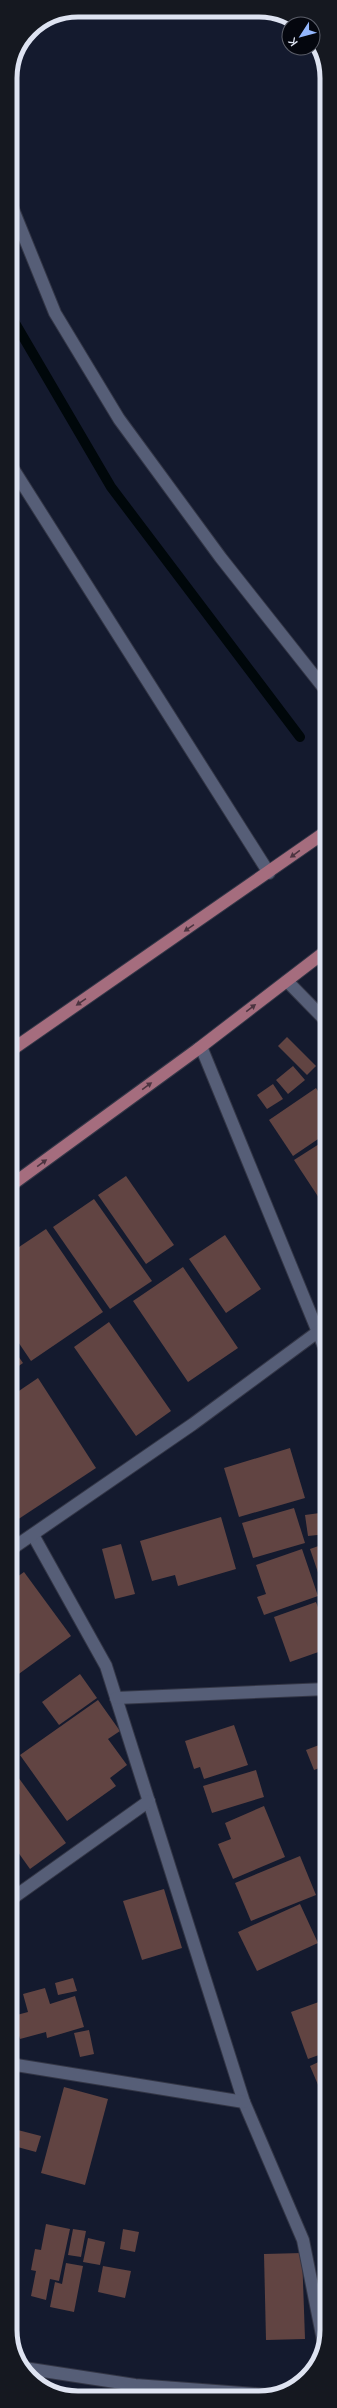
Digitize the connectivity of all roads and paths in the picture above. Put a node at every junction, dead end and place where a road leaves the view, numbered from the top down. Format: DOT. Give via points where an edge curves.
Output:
graph roads {
  1 [pos="17,219"];
  2 [pos="17,475"];
  3 [pos="320,683"];
  4 [pos="320,836"];
  5 [pos="269,873"];
  6 [pos="320,955"];
  7 [pos="287,981"];
  8 [pos="320,1015"];
  9 [pos="17,1045"];
  10 [pos="198,1049"];
  11 [pos="17,1181"];
  12 [pos="319,1331"];
  13 [pos="320,1334"];
  14 [pos="33,1535"];
  15 [pos="17,1545"];
  16 [pos="320,1689"];
  17 [pos="116,1698"];
  18 [pos="149,1801"];
  19 [pos="17,1895"];
  20 [pos="17,2065"];
  21 [pos="244,2102"];
  22 [pos="320,2324"];
  23 [pos="31,2369"];
  24 [pos="193,2391"];
  1 -- 3 [label="street" via="55,313 119,419 221,558"];
  2 -- 5 [label="street"];
  4 -- 5 [label="main road, one-way"];
  5 -- 9 [label="main road, one-way"];
  6 -- 7 [label="main road"];
  7 -- 8 [label="street"];
  10 -- 7 [label="main road, one-way"];
  11 -- 10 [label="main road, one-way"];
  10 -- 12 [label="street" via="202,1049"];
  12 -- 13 [label="street"];
  12 -- 14 [label="street"];
  14 -- 15 [label="street"];
  14 -- 17 [label="street" via="106,1666"];
  16 -- 17 [label="street"];
  17 -- 18 [label="street"];
  18 -- 19 [label="street"];
  18 -- 21 [label="street"];
  20 -- 21 [label="street"];
  21 -- 22 [label="street" via="304,2240"];
  23 -- 24 [label="street"];
}
